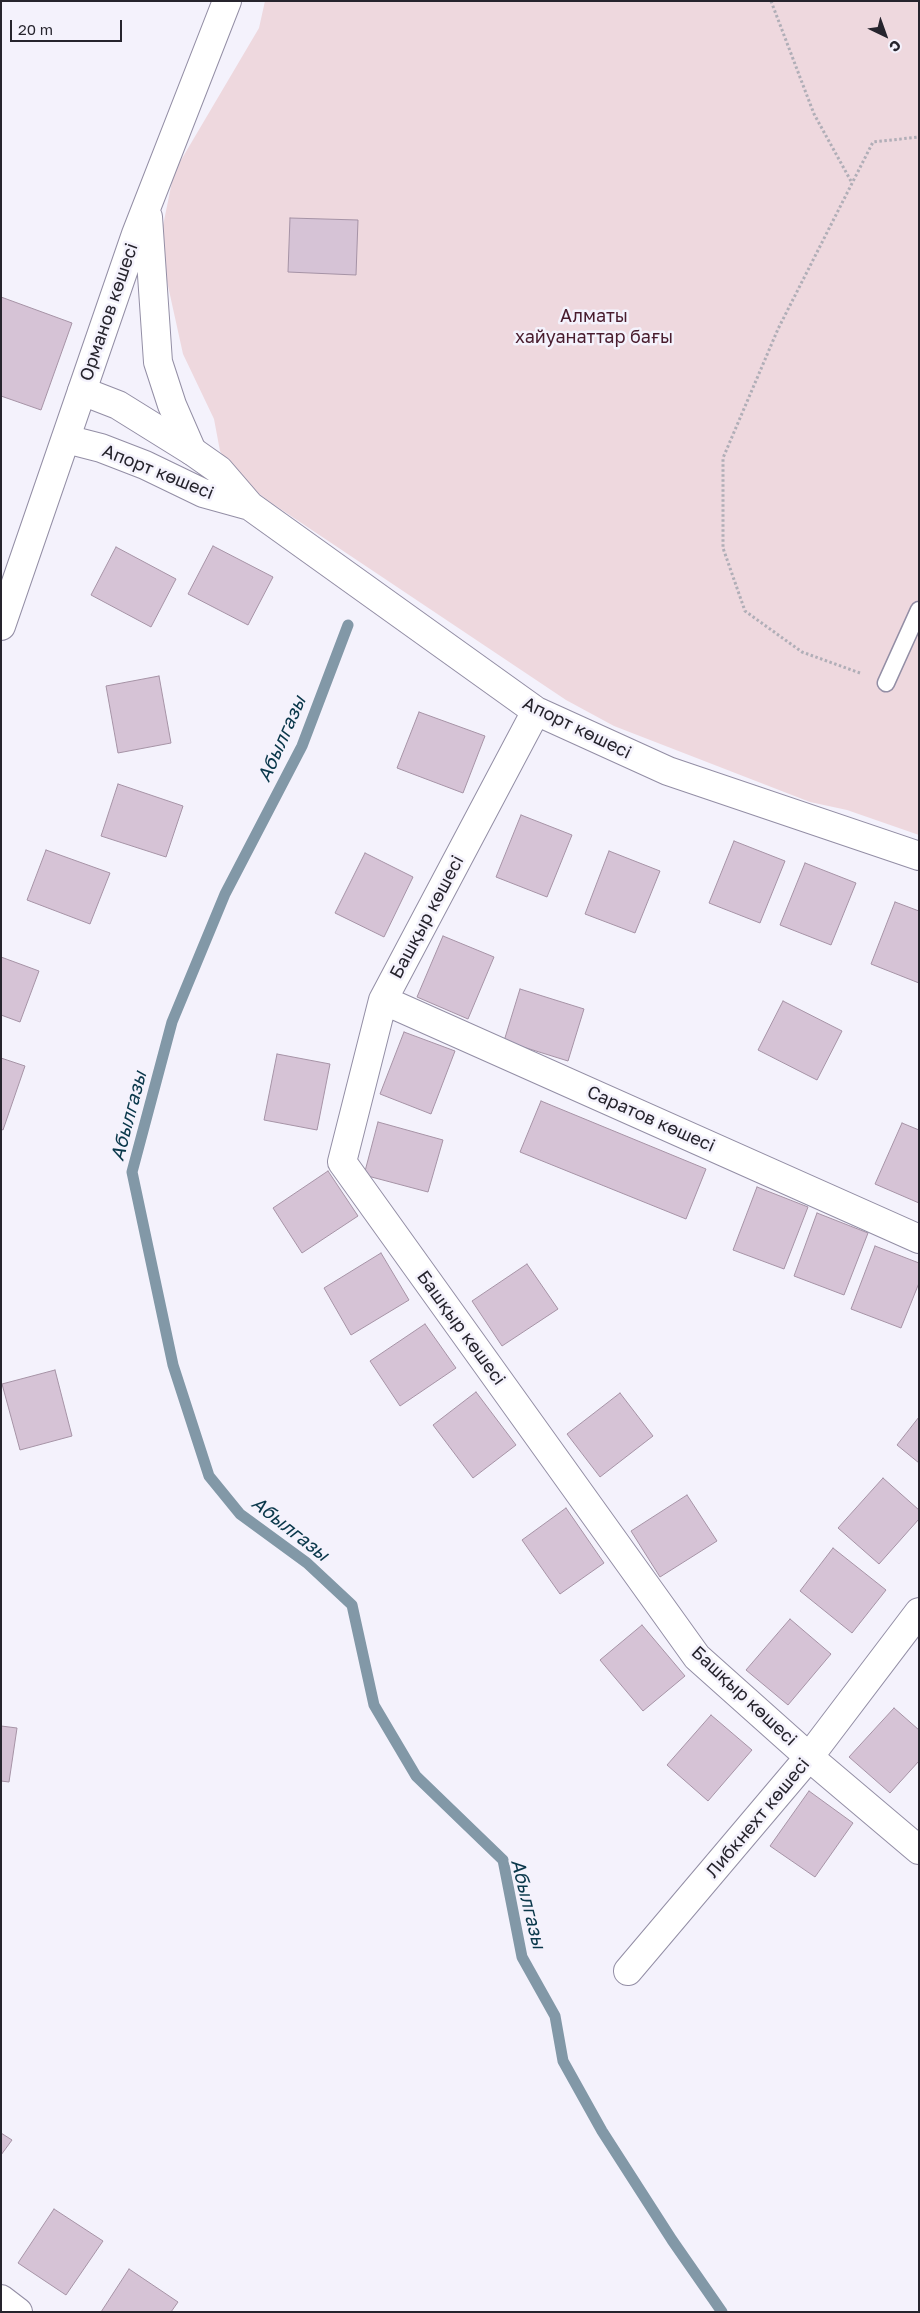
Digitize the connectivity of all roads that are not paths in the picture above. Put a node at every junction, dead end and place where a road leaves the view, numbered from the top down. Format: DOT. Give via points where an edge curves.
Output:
graph roads {
  1 [pos="227,1"];
  2 [pos="147,207"];
  3 [pos="82,391"];
  4 [pos="66,439"];
  5 [pos="192,451"];
  6 [pos="250,506"];
  7 [pos="919,610"];
  8 [pos="1,626"];
  9 [pos="886,683"];
  10 [pos="536,712"];
  11 [pos="919,856"];
  12 [pos="383,1000"];
  13 [pos="919,1239"];
  14 [pos="919,1612"];
  15 [pos="809,1757"];
  16 [pos="919,1850"];
  17 [pos="628,1971"];
  18 [pos="1,2299"];
  19 [pos="18,2312"];
  1 -- 2 [label="street, Орманов көшесі"];
  2 -- 3 [label="street, Орманов көшесі"];
  2 -- 5 [label="street" via="158,362"];
  3 -- 4 [label="street, Орманов көшесі"];
  3 -- 5 [label="street, Апорт көшесі" via="118,405"];
  4 -- 6 [label="street, Апорт көшесі" via="145,465 203,493"];
  4 -- 8 [label="street, Орманов көшесі"];
  5 -- 6 [label="street, Апорт көшесі" via="219,470"];
  6 -- 10 [label="street, Апорт көшесі"];
  7 -- 9 [label="lane"];
  10 -- 11 [label="street, Апорт көшесі" via="668,771"];
  10 -- 12 [label="street, Башқыр көшесі"];
  12 -- 13 [label="street, Саратов көшесі"];
  12 -- 15 [label="street, Башқыр көшесі" via="342,1162 697,1657"];
  14 -- 15 [label="street, Либкнехт көшесі"];
  15 -- 16 [label="street, Башқыр көшесі"];
  15 -- 17 [label="street, Либкнехт көшесі"];
  18 -- 19 [label="street"];
}
